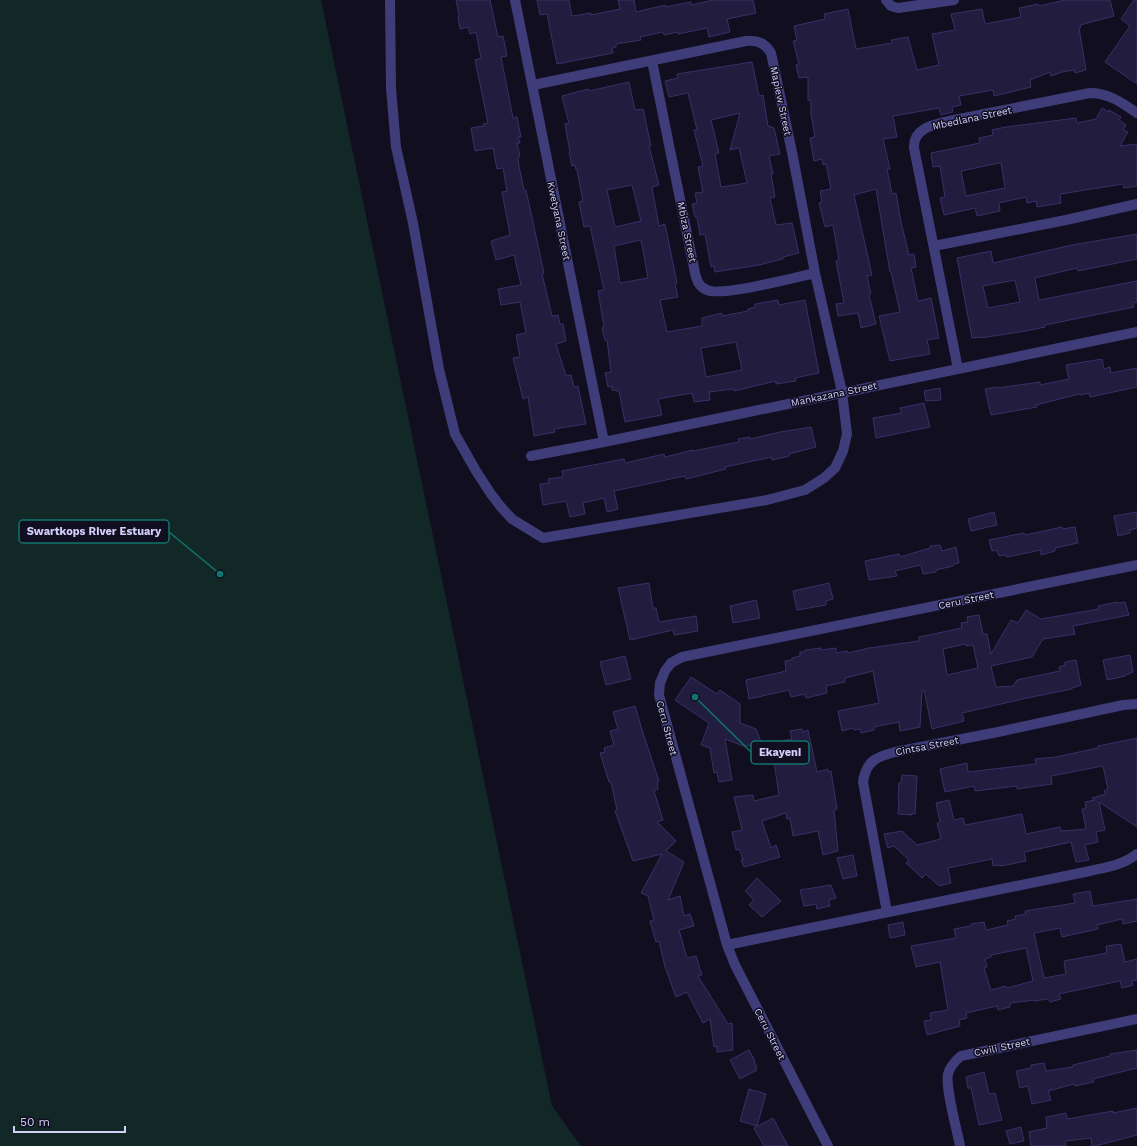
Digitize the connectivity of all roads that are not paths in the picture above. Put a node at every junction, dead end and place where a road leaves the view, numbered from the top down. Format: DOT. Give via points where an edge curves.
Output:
graph roads {
  1 [pos="390,0"];
  2 [pos="515,0"];
  3 [pos="886,0"];
  4 [pos="954,0"];
  5 [pos="652,61"];
  6 [pos="533,85"];
  7 [pos="1137,113"];
  8 [pos="1137,204"];
  9 [pos="934,246"];
  10 [pos="816,273"];
  11 [pos="1137,332"];
  12 [pos="958,369"];
  13 [pos="842,392"];
  14 [pos="604,442"];
  15 [pos="531,456"];
  16 [pos="1137,565"];
  17 [pos="1137,704"];
  18 [pos="1137,854"];
  19 [pos="887,912"];
  20 [pos="727,945"];
  21 [pos="1137,1019"];
  22 [pos="828,1146"];
  23 [pos="960,1146"];
  1 -- 13 [label="street, Mapiew Street" via="391,88 396,147 413,223 439,369 455,434 491,494 512,519 544,538 767,500 805,490 835,468 843,451 847,434"];
  2 -- 6 [label="street, Kwetyana Street"];
  3 -- 4 [label="street" via="891,6 898,8"];
  5 -- 6 [label="street, Mapiew Street"];
  5 -- 10 [label="street, Mbiza Street" via="699,285 718,292"];
  5 -- 10 [label="street, Mapiew Street" via="752,40 761,42 768,49 779,87"];
  6 -- 14 [label="street, Kwetyana Street"];
  7 -- 9 [label="street, Mbedlana Street" via="1107,95 1090,93 949,121 923,129 916,136 914,148"];
  8 -- 9 [label="street"];
  9 -- 12 [label="street, Mbedlana Street"];
  10 -- 13 [label="street, Mapiew Street"];
  11 -- 12 [label="street, Mankazana Street"];
  12 -- 13 [label="street, Mankazana Street"];
  13 -- 14 [label="street, Mankazana Street"];
  14 -- 15 [label="street, Mankazana Street"];
  16 -- 20 [label="street, Ceru Street" via="682,657 671,663 661,677 659,695"];
  17 -- 19 [label="street, Cintsa Street" via="1131,703 896,752 873,760 864,772 862,782"];
  18 -- 19 [label="street" via="1120,864"];
  19 -- 20 [label="street"];
  20 -- 22 [label="street, Ceru Street"];
  21 -- 23 [label="street, Cwili Street" via="961,1056 952,1065 948,1074"];
}
